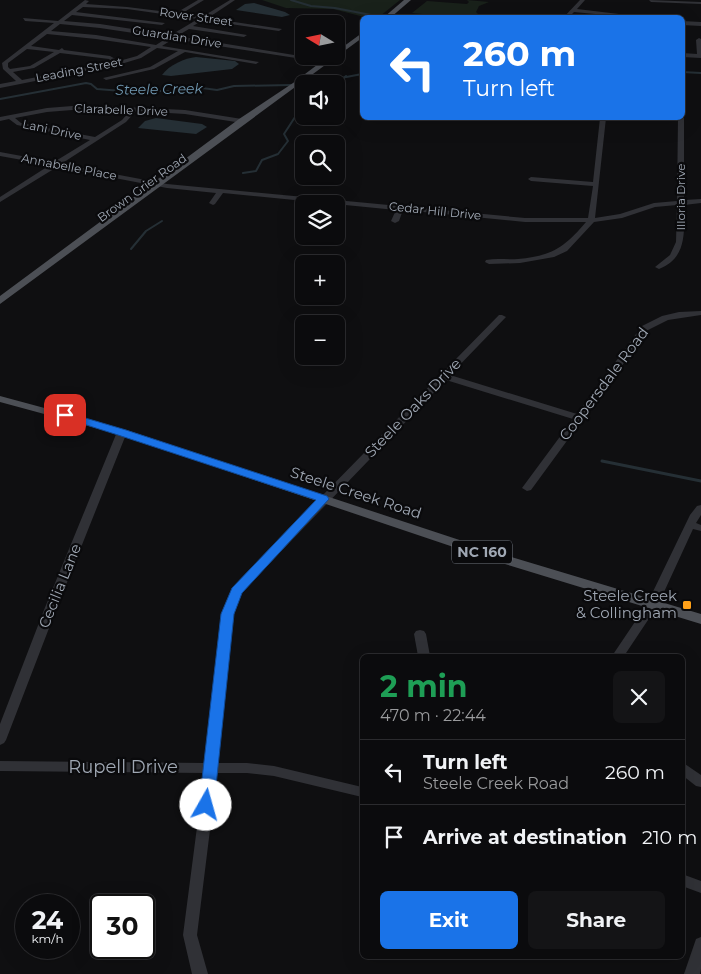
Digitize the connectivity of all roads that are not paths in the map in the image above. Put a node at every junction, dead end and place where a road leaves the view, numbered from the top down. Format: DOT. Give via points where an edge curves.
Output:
graph roads {
  1 [pos="88,0"];
  2 [pos="202,0"];
  3 [pos="228,0"];
  4 [pos="233,0"];
  5 [pos="408,0"];
  6 [pos="583,0"];
  7 [pos="651,2"];
  8 [pos="701,3"];
  9 [pos="82,4"];
  10 [pos="572,10"];
  11 [pos="71,13"];
  12 [pos="616,14"];
  13 [pos="176,15"];
  14 [pos="390,15"];
  15 [pos="568,15"];
  16 [pos="202,18"];
  17 [pos="25,20"];
  18 [pos="59,22"];
  19 [pos="162,23"];
  20 [pos="685,23"];
  21 [pos="701,24"];
  22 [pos="258,26"];
  23 [pos="188,27"];
  24 [pos="279,29"];
  25 [pos="45,32"];
  26 [pos="145,32"];
  27 [pos="244,35"];
  28 [pos="172,36"];
  29 [pos="360,37"];
  30 [pos="699,40"];
  31 [pos="228,45"];
  32 [pos="156,46"];
  33 [pos="26,47"];
  34 [pos="345,48"];
  35 [pos="62,50"];
  36 [pos="185,50"];
  37 [pos="295,53"];
  38 [pos="213,55"];
  39 [pos="685,55"];
  40 [pos="701,56"];
  41 [pos="256,62"];
  42 [pos="119,63"];
  43 [pos="322,65"];
  44 [pos="9,71"];
  45 [pos="309,75"];
  46 [pos="106,78"];
  47 [pos="21,82"];
  48 [pos="0,86"];
  49 [pos="295,86"];
  50 [pos="295,86"];
  51 [pos="134,110"];
  52 [pos="10,118"];
  53 [pos="0,119"];
  54 [pos="603,120"];
  55 [pos="680,120"];
  56 [pos="242,121"];
  57 [pos="95,139"];
  58 [pos="0,154"];
  59 [pos="208,155"];
  60 [pos="53,165"];
  61 [pos="531,179"];
  62 [pos="596,184"];
  63 [pos="162,185"];
  64 [pos="221,191"];
  65 [pos="0,200"];
  66 [pos="295,200"];
  67 [pos="701,201"];
  68 [pos="680,202"];
  69 [pos="213,203"];
  70 [pos="345,204"];
  71 [pos="400,208"];
  72 [pos="395,221"];
  73 [pos="591,221"];
  74 [pos="489,262"];
  75 [pos="659,267"];
  76 [pos="4,294"];
  77 [pos="0,301"];
  78 [pos="0,310"];
  79 [pos="701,313"];
  80 [pos="502,317"];
  81 [pos="443,376"];
  82 [pos="0,399"];
  83 [pos="578,418"];
  84 [pos="122,432"];
  85 [pos="528,488"];
  86 [pos="323,499"];
  87 [pos="701,508"];
  88 [pos="696,526"];
  89 [pos="652,605"];
  90 [pos="701,619"];
  91 [pos="420,634"];
  92 [pos="424,654"];
  93 [pos="619,654"];
  94 [pos="0,740"];
  95 [pos="0,766"];
  96 [pos="211,768"];
  97 [pos="685,769"];
  98 [pos="701,782"];
  99 [pos="360,792"];
  100 [pos="685,881"];
  101 [pos="701,887"];
  102 [pos="701,944"];
  103 [pos="200,974"];
  104 [pos="692,974"];
  1 -- 9 [label="street"];
  2 -- 13 [label="street"];
  3 -- 4 [label="street"];
  4 -- 16 [label="street, Leading Street"];
  5 -- 14 [label="main road"];
  6 -- 10 [label="street"];
  7 -- 8 [label="street"];
  9 -- 11 [label="street"];
  9 -- 13 [label="street, Rover Street"];
  10 -- 12 [label="street"];
  10 -- 15 [label="street"];
  11 -- 18 [label="street"];
  11 -- 19 [label="street"];
  13 -- 16 [label="street, Rover Street"];
  13 -- 19 [label="street"];
  16 -- 22 [label="street, Rover Street"];
  16 -- 23 [label="street, Leading Street"];
  17 -- 18 [label="street, Guardian Drive"];
  18 -- 25 [label="street"];
  18 -- 26 [label="street, Guardian Drive"];
  19 -- 26 [label="street"];
  20 -- 21 [label="street"];
  22 -- 24 [label="street, Rover Street"];
  22 -- 27 [label="street"];
  23 -- 27 [label="street"];
  23 -- 28 [label="street, Leading Street"];
  25 -- 32 [label="street"];
  25 -- 33 [label="street"];
  26 -- 28 [label="street, Guardian Drive"];
  27 -- 31 [label="street"];
  28 -- 31 [label="street, Guardian Drive"];
  28 -- 32 [label="street, Leading Street"];
  29 -- 34 [label="main road, Brown Grier Road"];
  30 -- 40 [label="street"];
  31 -- 37 [label="street, Guardian Drive"];
  31 -- 38 [label="street"];
  32 -- 36 [label="street"];
  32 -- 42 [label="street, Leading Street" via="139,57"];
  33 -- 35 [label="street"];
  33 -- 44 [label="street" via="4,64"];
  35 -- 42 [label="street" via="110,58"];
  35 -- 44 [label="street" via="32,67"];
  36 -- 38 [label="street"];
  36 -- 46 [label="street" via="152,68"];
  38 -- 41 [label="street"];
  39 -- 40 [label="street"];
  42 -- 47 [label="street, Leading Street"];
  43 -- 45 [label="main road, Brown Grier Road"];
  44 -- 47 [label="street"];
  47 -- 48 [label="street, Leading Street"];
  49 -- 56 [label="main road, Brown Grier Road"];
  50 -- 59 [label="main road, Brown Grier Road"];
  51 -- 52 [label="street, Clarabelle Drive" via="70,108"];
  51 -- 56 [label="street, Clarabelle Drive" via="185,112"];
  51 -- 57 [label="street" via="128,118"];
  52 -- 53 [label="street, Clarabelle Drive"];
  52 -- 57 [label="street, Lani Drive" via="19,124"];
  54 -- 62 [label="street"];
  55 -- 68 [label="street, Illoria Drive"];
  56 -- 59 [label="main road" via="241,126 211,148"];
  56 -- 63 [label="main road, Brown Grier Road"];
  57 -- 60 [label="street"];
  58 -- 60 [label="street, Annabelle Place"];
  59 -- 63 [label="main road, Brown Grier Road"];
  60 -- 63 [label="street, Annabelle Place"];
  60 -- 65 [label="street"];
  61 -- 62 [label="street"];
  62 -- 73 [label="street"];
  63 -- 64 [label="street, Cedar Hill Drive"];
  63 -- 76 [label="main road, Brown Grier Road"];
  63 -- 78 [label="main road, Brown Grier Road"];
  64 -- 66 [label="street, Cedar Hill Drive"];
  64 -- 69 [label="street"];
  67 -- 68 [label="street, Cedar Hill Drive"];
  68 -- 73 [label="street, Cedar Hill Drive"];
  68 -- 75 [label="street, Illoria Drive" via="680,242 673,256"];
  70 -- 71 [label="street, Cedar Hill Drive"];
  71 -- 72 [label="street"];
  71 -- 73 [label="street, Cedar Hill Drive" via="539,221"];
  73 -- 74 [label="street" via="572,243 558,252 531,260"];
  76 -- 77 [label="main road, Brown Grier Road"];
  79 -- 83 [label="street, Coopersdale Road" via="670,316 645,328"];
  80 -- 81 [label="street, Steele Oaks Drive"];
  81 -- 83 [label="street"];
  81 -- 86 [label="street, Steele Oaks Drive"];
  82 -- 84 [label="main road, Steele Creek Road / NC 160"];
  83 -- 85 [label="street, Coopersdale Road"];
  84 -- 86 [label="main road, Steele Creek Road / NC 160"];
  84 -- 94 [label="street, Cecilia Lane"];
  86 -- 89 [label="main road, Steele Creek Road / NC 160"];
  86 -- 96 [label="street, Steele Oaks Drive" via="236,591 228,614"];
  87 -- 88 [label="street"];
  88 -- 89 [label="street"];
  89 -- 90 [label="main road, Steele Creek Road / NC 160"];
  89 -- 93 [label="street"];
  91 -- 92 [label="street"];
  95 -- 96 [label="street, Rupell Drive"];
  96 -- 99 [label="street, Rupell Drive" via="274,772"];
  96 -- 103 [label="street, Steele Oaks Drive" via="190,935"];
  97 -- 98 [label="street"];
  100 -- 101 [label="street"];
  102 -- 104 [label="street"];
}
